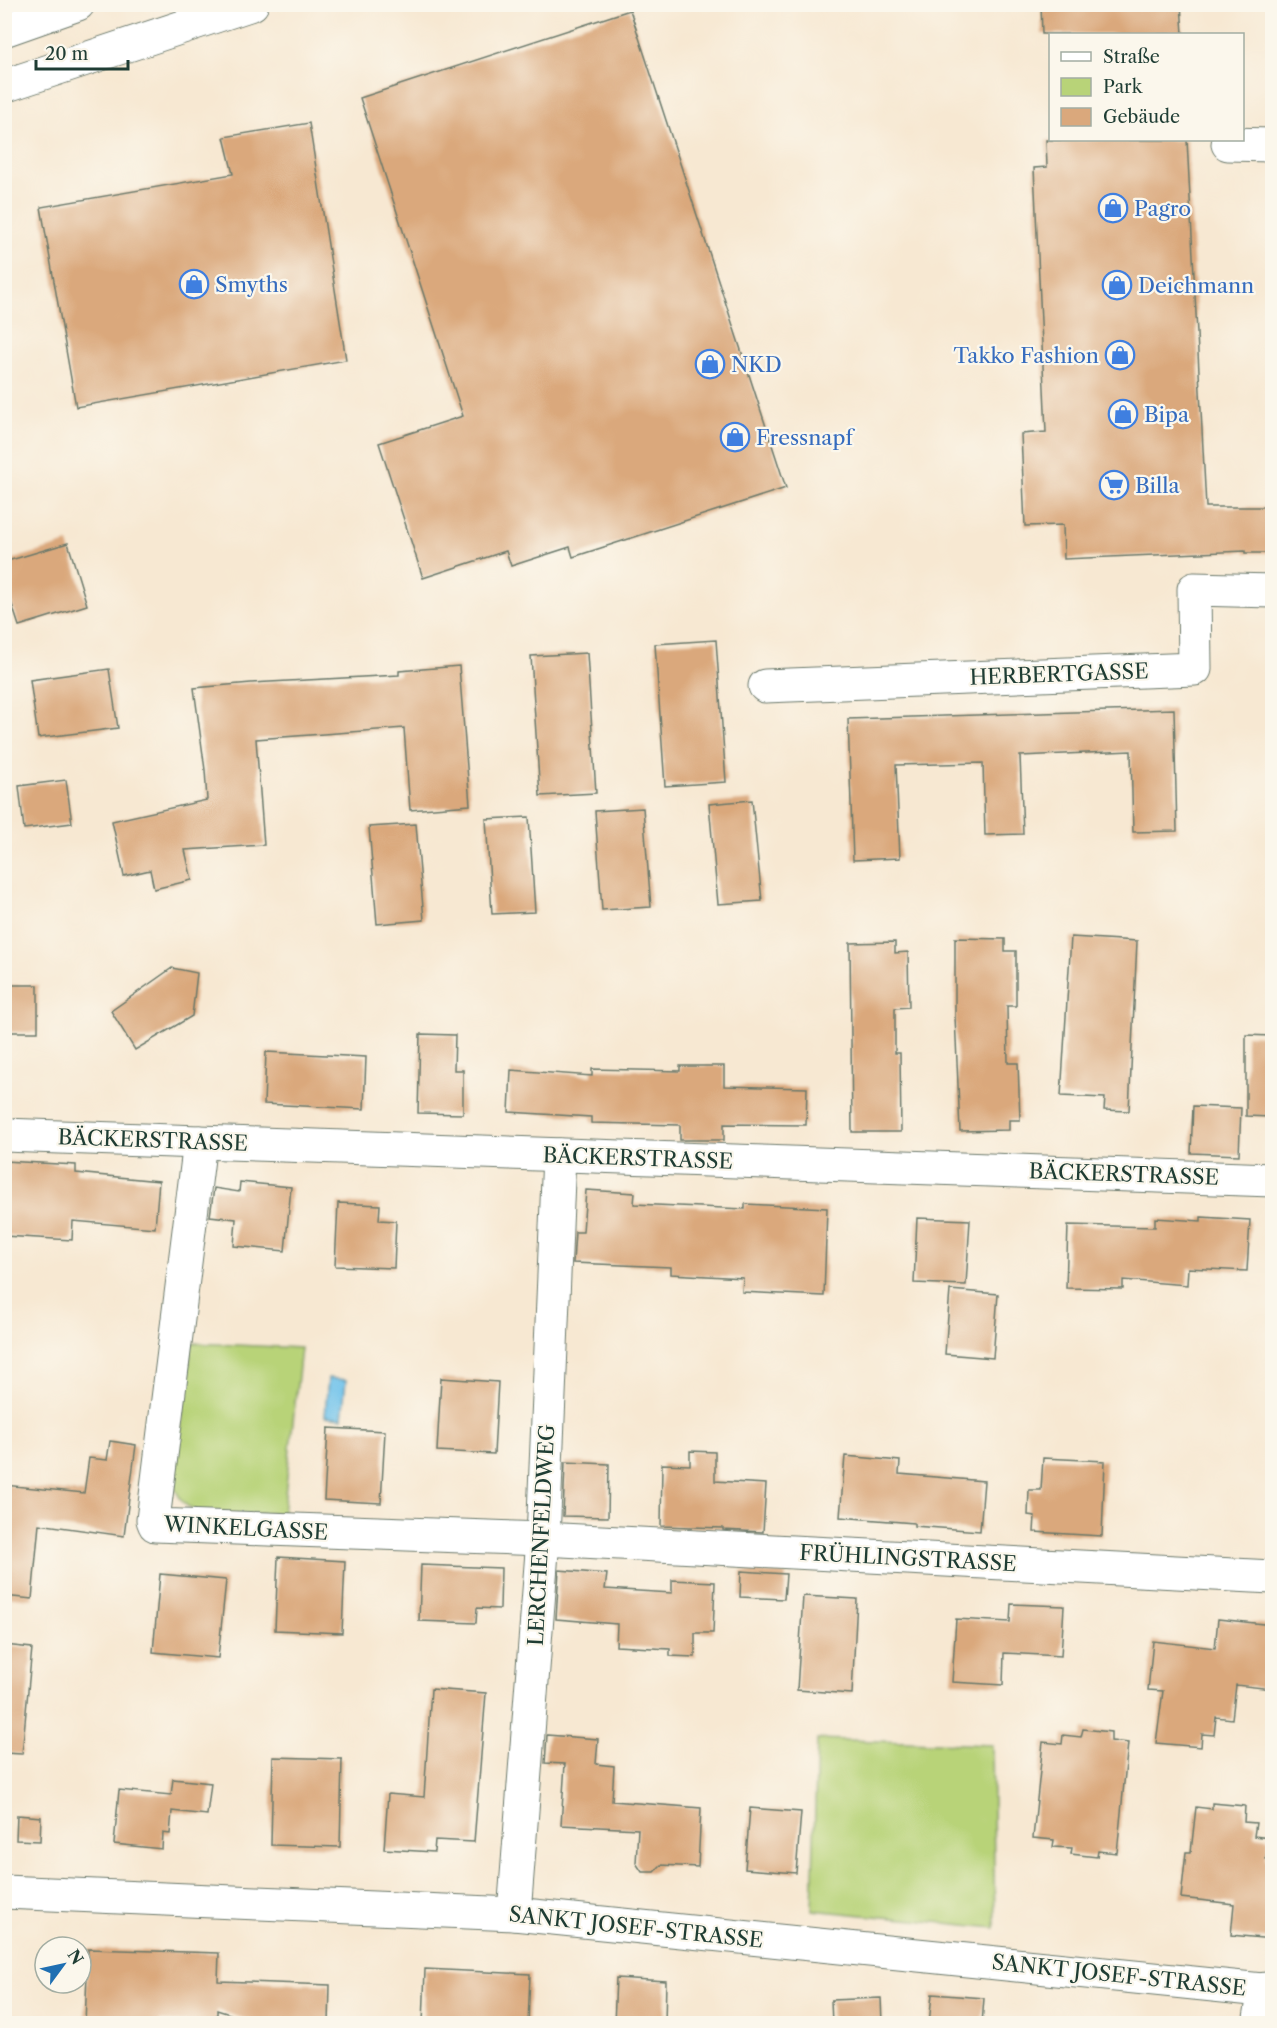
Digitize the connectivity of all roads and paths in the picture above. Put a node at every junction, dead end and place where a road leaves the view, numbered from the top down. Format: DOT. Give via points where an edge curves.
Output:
graph roads {
  1 [pos="78,4"];
  2 [pos="252,4"];
  3 [pos="4,30"];
  4 [pos="4,86"];
  5 [pos="1227,144"];
  6 [pos="1272,145"];
  7 [pos="1272,591"];
  8 [pos="765,686"];
  9 [pos="4,1135"];
  10 [pos="200,1142"];
  11 [pos="559,1155"];
  12 [pos="1272,1180"];
  13 [pos="543,1539"];
  14 [pos="1272,1577"];
  15 [pos="4,1892"];
  16 [pos="514,1914"];
  17 [pos="1269,1990"];
  18 [pos="1259,2024"];
  1 -- 3 [label="street"];
  2 -- 4 [label="street"];
  5 -- 6 [label="street"];
  7 -- 8 [label="street, HERBERTGASSE" via="1194,589 1195,669"];
  9 -- 10 [label="street, BÄCKERSTRASSE"];
  10 -- 11 [label="street, BÄCKERSTRASSE"];
  10 -- 13 [label="street, WINKELGASSE" via="154,1524"];
  11 -- 12 [label="street, BÄCKERSTRASSE"];
  11 -- 13 [label="street, LERCHENFELDWEG"];
  13 -- 14 [label="street, FRÜHLINGSTRASSE"];
  13 -- 16 [label="street, LERCHENFELDWEG"];
  15 -- 16 [label="street, SANKT JOSEF-STRASSE"];
  16 -- 17 [label="street, SANKT JOSEF-STRASSE"];
  17 -- 18 [label="street"];
}
